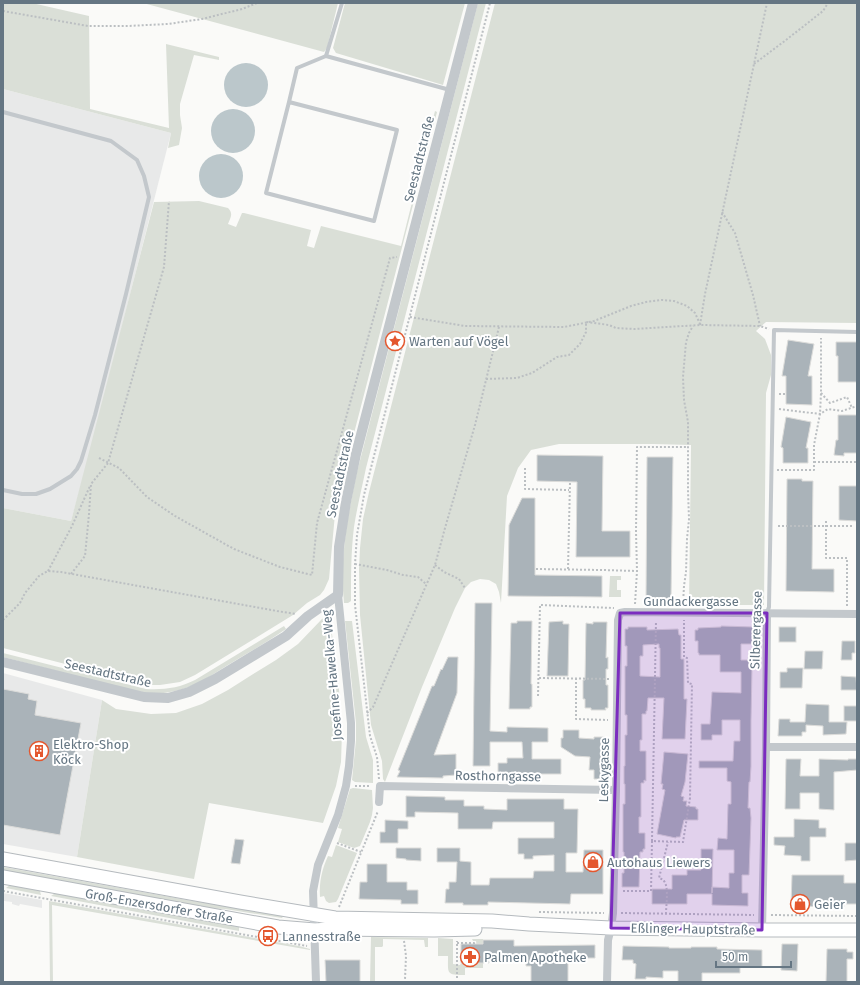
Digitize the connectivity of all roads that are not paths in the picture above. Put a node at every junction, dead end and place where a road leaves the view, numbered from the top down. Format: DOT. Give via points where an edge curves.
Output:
graph roads {
  1 [pos="342,3"];
  2 [pos="473,3"];
  3 [pos="326,56"];
  4 [pos="450,90"];
  5 [pos="289,102"];
  6 [pos="3,112"];
  7 [pos="857,332"];
  8 [pos="3,490"];
  9 [pos="338,595"];
  10 [pos="617,611"];
  11 [pos="767,613"];
  12 [pos="857,614"];
  13 [pos="3,662"];
  14 [pos="766,746"];
  15 [pos="857,747"];
  16 [pos="616,790"];
  17 [pos="379,802"];
  18 [pos="3,859"];
  19 [pos="3,877"];
  20 [pos="314,914"];
  21 [pos="529,924"];
  22 [pos="611,928"];
  23 [pos="315,930"];
  24 [pos="762,930"];
  25 [pos="857,930"];
  26 [pos="316,982"];
  27 [pos="607,982"];
  1 -- 3 [label="lane"];
  2 -- 4 [label="street, Seestadtstraße"];
  3 -- 4 [label="lane"];
  3 -- 5 [label="lane" via="297,68"];
  4 -- 9 [label="street, Seestadtstraße" via="346,502 339,547"];
  5 -- 5 [label="lane" via="266,193 374,221 397,130"];
  6 -- 8 [label="lane" via="111,141 137,160 149,197 99,402 81,461 71,476 50,489 36,494"];
  7 -- 11 [label="lane, Silberergasse" via="774,330"];
  9 -- 13 [label="street, Seestadtstraße" via="308,616 286,636 215,679 168,698 144,697"];
  9 -- 20 [label="street, Josefine-Hawelka-Weg" via="351,723 350,754 346,786 338,815 318,865 313,892"];
  10 -- 11 [label="street, Gundackergasse"];
  10 -- 16 [label="street, Leskygasse"];
  11 -- 12 [label="street, Gundackergasse"];
  11 -- 14 [label="street, Silberergasse"];
  14 -- 15 [label="street"];
  14 -- 24 [label="street, Silberergasse"];
  16 -- 17 [label="street, Rosthorngasse" via="380,786"];
  16 -- 22 [label="street, Leskygasse"];
  18 -- 20 [label="main road, Groß-Enzersdorfer Straße"];
  19 -- 23 [label="main road, Groß-Enzersdorfer Straße" via="269,926"];
  20 -- 21 [label="main road, Eßlinger Hauptstraße" via="335,918"];
  20 -- 23 [label="street"];
  21 -- 22 [label="main road, Eßlinger Hauptstraße"];
  21 -- 23 [label="main road, Eßlinger Hauptstraße" via="482,929"];
  22 -- 24 [label="main road, Eßlinger Hauptstraße"];
  22 -- 27 [label="street, Leskygasse" via="608,940"];
  23 -- 26 [label="street"];
  24 -- 25 [label="main road, Eßlinger Hauptstraße"];
}
